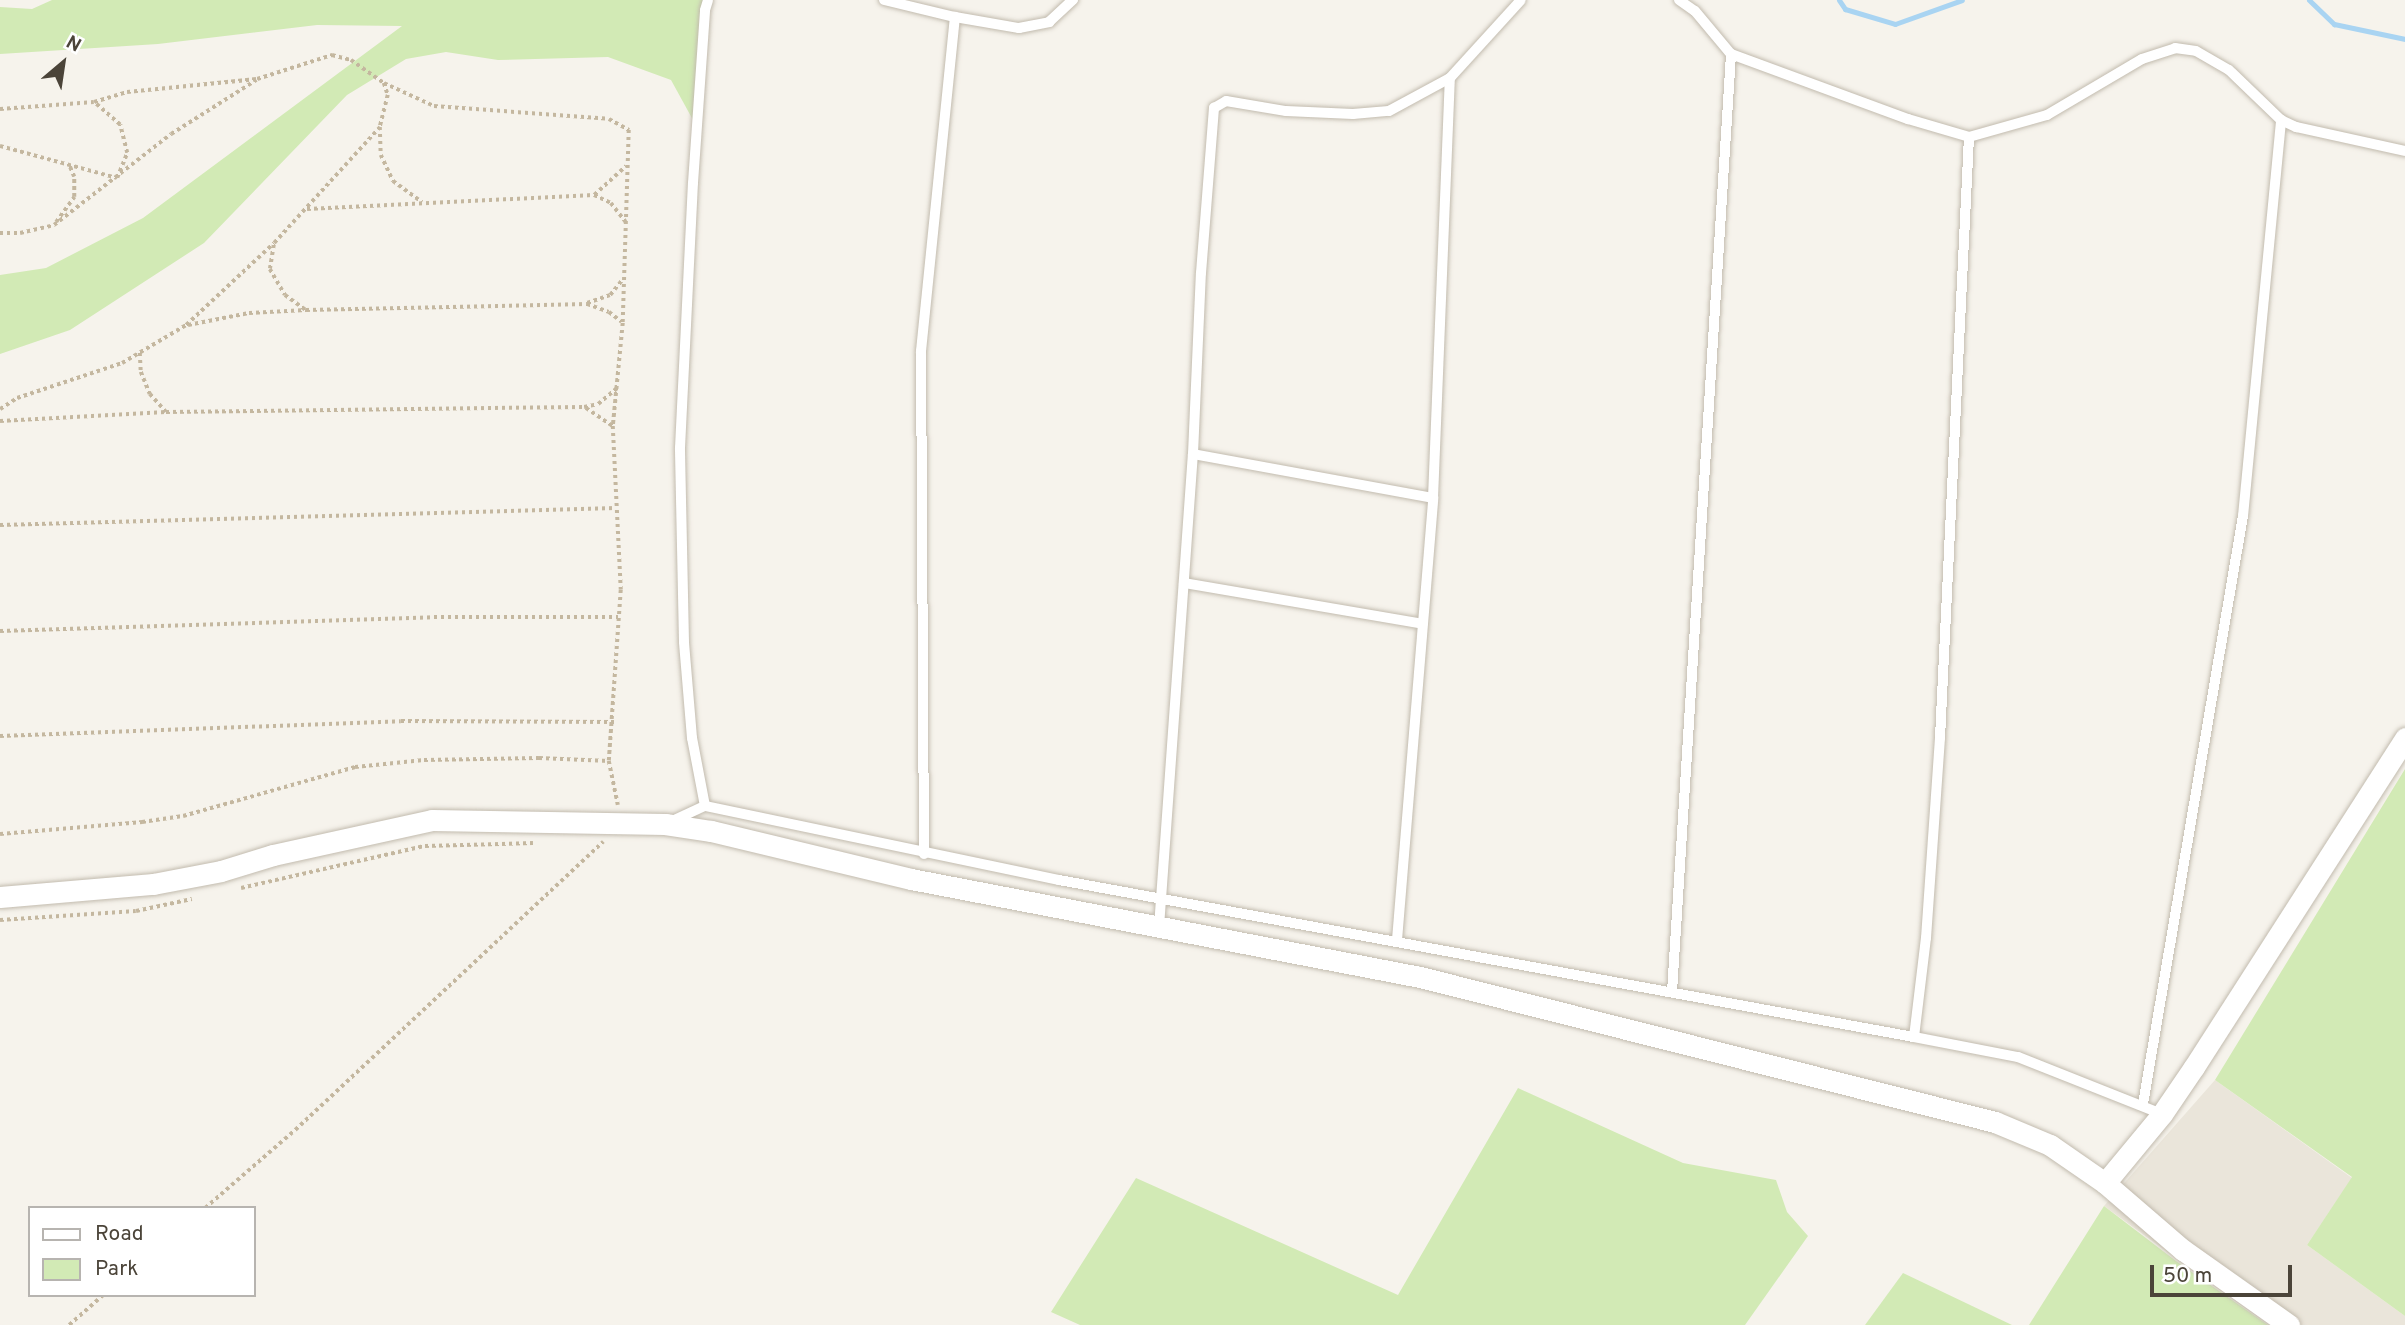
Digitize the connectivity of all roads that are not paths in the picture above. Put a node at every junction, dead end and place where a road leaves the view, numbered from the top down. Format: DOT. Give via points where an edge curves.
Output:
graph roads {
  1 [pos="708,0"];
  2 [pos="884,0"];
  3 [pos="1073,0"];
  4 [pos="1521,0"];
  5 [pos="1679,0"];
  6 [pos="955,18"];
  7 [pos="1731,54"];
  8 [pos="1450,78"];
  9 [pos="2281,120"];
  10 [pos="1969,137"];
  11 [pos="2405,151"];
  12 [pos="1194,454"];
  13 [pos="1433,498"];
  14 [pos="1184,583"];
  15 [pos="1423,624"];
  16 [pos="2405,738"];
  17 [pos="705,806"];
  18 [pos="665,824"];
  19 [pos="924,854"];
  20 [pos="0,897"];
  21 [pos="1161,899"];
  22 [pos="1159,927"];
  23 [pos="1398,940"];
  24 [pos="1672,992"];
  25 [pos="1914,1037"];
  26 [pos="2143,1104"];
  27 [pos="2162,1114"];
  28 [pos="2105,1183"];
  29 [pos="2290,1325"];
  1 -- 17 [label="lane" via="692,183 680,448 684,642 692,738"];
  2 -- 6 [label="lane"];
  3 -- 6 [label="lane" via="1049,22 1019,28"];
  4 -- 8 [label="lane"];
  5 -- 7 [label="lane" via="1695,11"];
  6 -- 19 [label="lane" via="921,351"];
  7 -- 10 [label="lane"];
  7 -- 24 [label="lane"];
  8 -- 12 [label="lane" via="1389,111 1300,111 1226,101 1213,108"];
  8 -- 13 [label="lane"];
  9 -- 10 [label="lane" via="2229,70 2196,51 2175,48 2143,59 2047,115"];
  9 -- 11 [label="lane"];
  9 -- 26 [label="lane" via="2243,516"];
  10 -- 25 [label="lane" via="1940,738"];
  12 -- 13 [label="lane"];
  12 -- 14 [label="lane"];
  13 -- 15 [label="lane"];
  14 -- 15 [label="lane"];
  14 -- 21 [label="lane"];
  15 -- 23 [label="lane"];
  16 -- 27 [label="street"];
  17 -- 18 [label="lane"];
  17 -- 19 [label="lane"];
  18 -- 20 [label="street" via="432,820 165,882"];
  18 -- 22 [label="street" via="758,841 911,879"];
  19 -- 21 [label="lane"];
  21 -- 22 [label="lane"];
  21 -- 23 [label="lane"];
  22 -- 28 [label="street" via="1420,977 1995,1122 2039,1141"];
  23 -- 24 [label="lane"];
  24 -- 25 [label="lane"];
  25 -- 26 [label="lane" via="2018,1057"];
  26 -- 27 [label="lane"];
  27 -- 28 [label="street"];
  28 -- 29 [label="street" via="2183,1250"];
}
